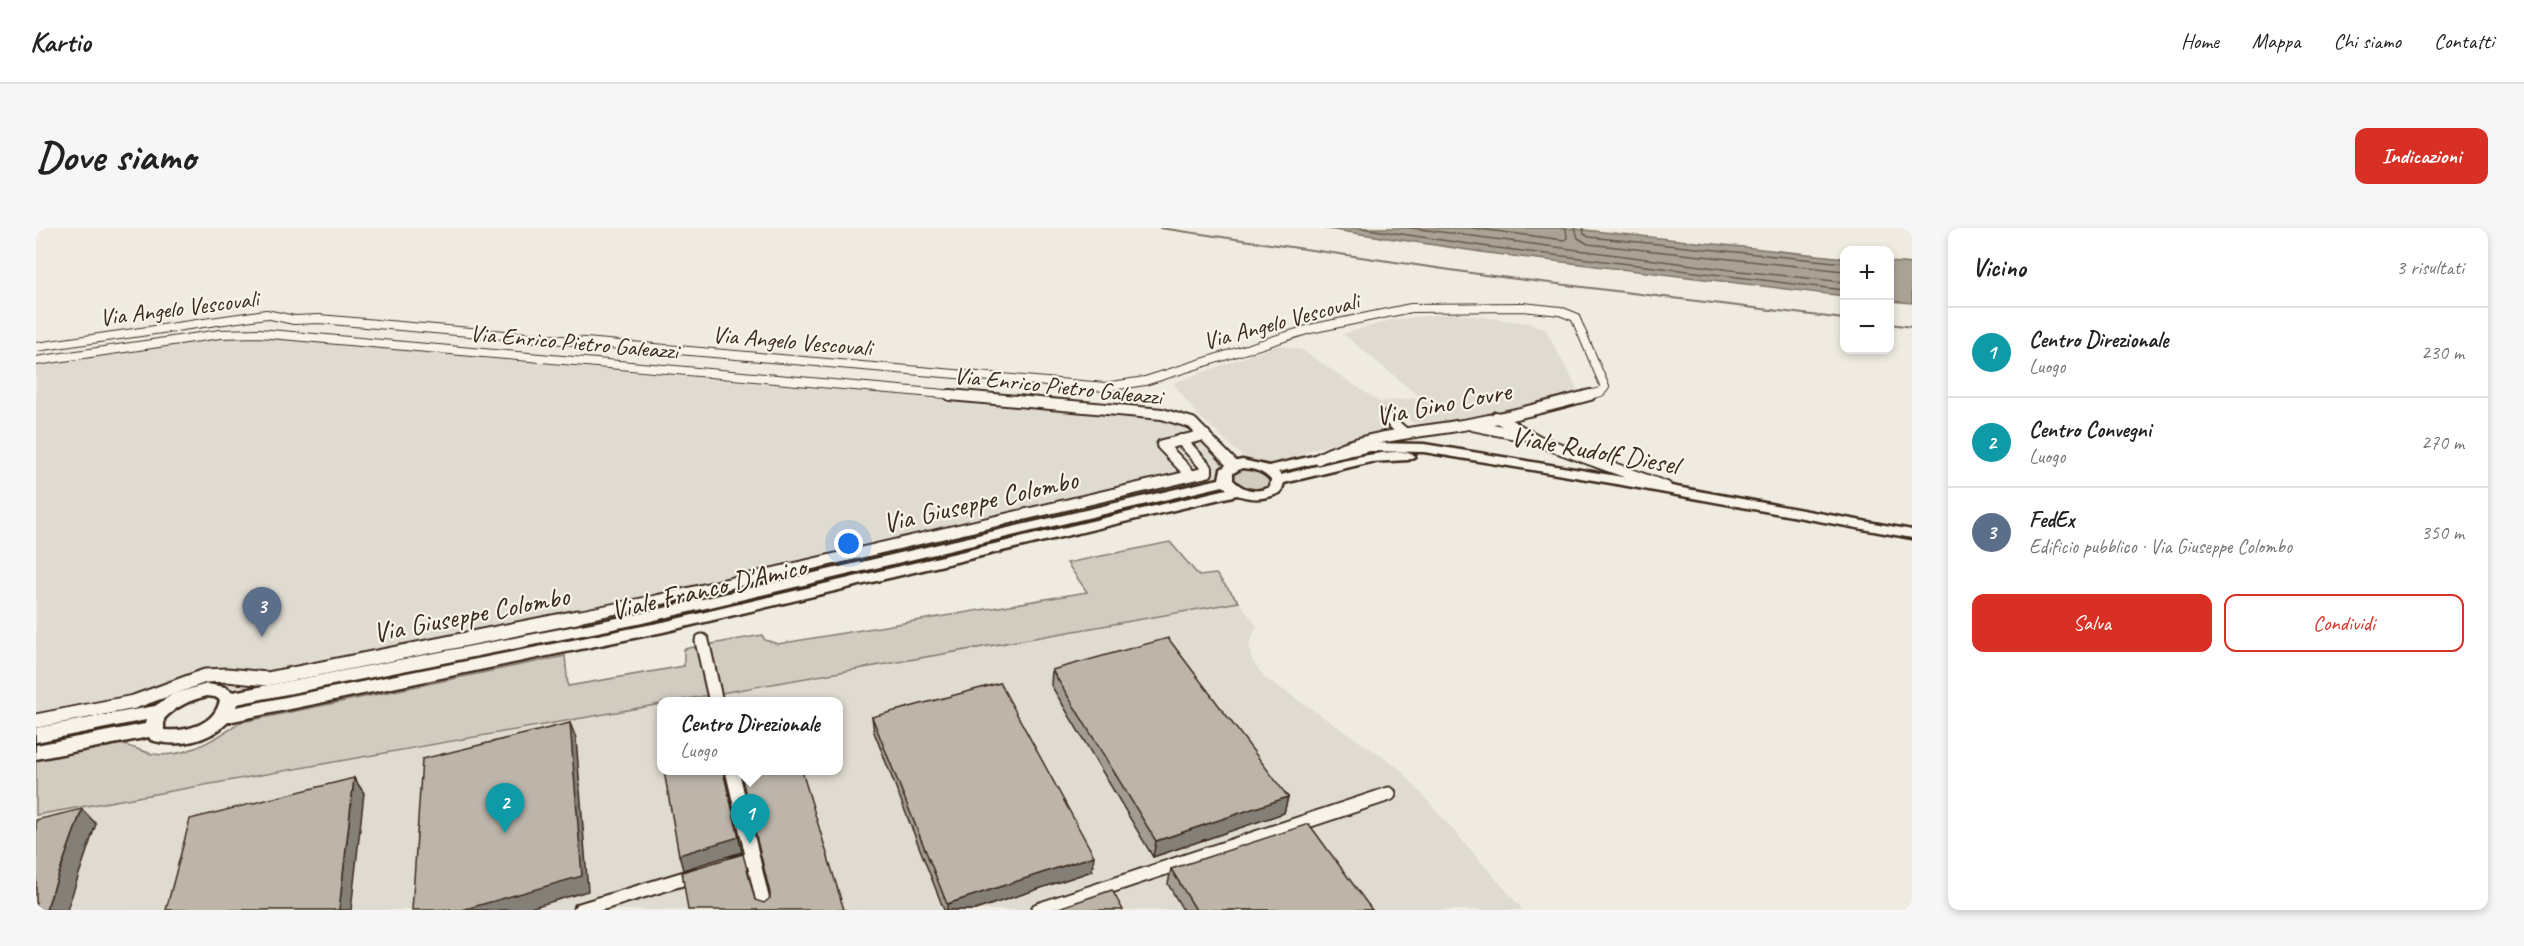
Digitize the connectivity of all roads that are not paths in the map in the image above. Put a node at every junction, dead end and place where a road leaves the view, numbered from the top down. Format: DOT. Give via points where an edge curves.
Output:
graph roads {
  1 [pos="36,347"];
  2 [pos="36,362"];
  3 [pos="1579,397"];
  4 [pos="1520,411"];
  5 [pos="1386,417"];
  6 [pos="1496,417"];
  7 [pos="1463,424"];
  8 [pos="1403,432"];
  9 [pos="1205,435"];
  10 [pos="1181,440"];
  11 [pos="1539,441"];
  12 [pos="1318,459"];
  13 [pos="1234,466"];
  14 [pos="1207,468"];
  15 [pos="1188,472"];
  16 [pos="1273,475"];
  17 [pos="1232,486"];
  18 [pos="1672,489"];
  19 [pos="1912,534"];
  20 [pos="1912,542"];
  21 [pos="702,641"];
  22 [pos="230,675"];
  23 [pos="174,688"];
  24 [pos="715,697"];
  25 [pos="226,707"];
  26 [pos="161,711"];
  27 [pos="36,715"];
  28 [pos="36,721"];
  29 [pos="153,729"];
  30 [pos="36,735"];
  31 [pos="36,752"];
  32 [pos="733,775"];
  33 [pos="1389,794"];
  34 [pos="753,858"];
  35 [pos="580,910"];
  36 [pos="765,910"];
  37 [pos="1038,910"];
  1 -- 3 [label="street, Via Angelo Vescovali" via="266,314 294,320 1105,387 1145,381 1310,329 1411,308 1537,308 1566,312 1577,319 1605,387 1601,392"];
  2 -- 9 [label="street, Via Enrico Pietro Galeazzi" via="220,334 264,334 1161,414 1192,423"];
  3 -- 4 [label="street, Via Gino Covre"];
  4 -- 6 [label="street, Via Gino Covre"];
  4 -- 11 [label="street" via="1519,427"];
  5 -- 8 [label="street"];
  6 -- 7 [label="street, Via Gino Covre"];
  6 -- 11 [label="street"];
  7 -- 8 [label="street, Via Gino Covre"];
  7 -- 11 [label="street"];
  8 -- 12 [label="street, Via Gino Covre" via="1341,446"];
  9 -- 10 [label="street"];
  9 -- 13 [label="street, Via Enrico Pietro Galeazzi"];
  10 -- 14 [label="street"];
  10 -- 15 [label="street" via="1162,445"];
  11 -- 18 [label="street"];
  12 -- 16 [label="street, Viale Rudolf Diesel"];
  12 -- 18 [label="street, Viale Rudolf Diesel" via="1370,447 1418,447"];
  13 -- 16 [label="street" via="1251,465"];
  13 -- 17 [label="street" via="1226,472"];
  14 -- 15 [label="street, Via Giuseppe Colombo"];
  14 -- 22 [label="street, Via Giuseppe Colombo" via="1204,474 599,613 267,679"];
  15 -- 22 [label="street, Via Giuseppe Colombo" via="630,601 379,651"];
  16 -- 17 [label="street, Viale Franco D'Amico" via="1276,489 1264,494"];
  16 -- 20 [label="street, Viale Rudolf Diesel" via="1376,458 1432,458"];
  17 -- 25 [label="street, Viale Franco D'Amico" via="638,633"];
  18 -- 19 [label="street, Viale Rudolf Diesel"];
  21 -- 24 [label="street"];
  22 -- 23 [label="street, Via Giuseppe Colombo" via="201,677"];
  23 -- 27 [label="street, Via Giuseppe Colombo"];
  23 -- 28 [label="street, Via Giuseppe Colombo" via="134,702"];
  25 -- 26 [label="street" via="225,693 217,690 182,696"];
  25 -- 29 [label="street" via="214,724 189,736 165,738"];
  26 -- 29 [label="street"];
  26 -- 30 [label="street"];
  29 -- 31 [label="street"];
  32 -- 34 [label="street"];
  33 -- 37 [label="street"];
  34 -- 35 [label="street"];
  34 -- 36 [label="street"];
}
